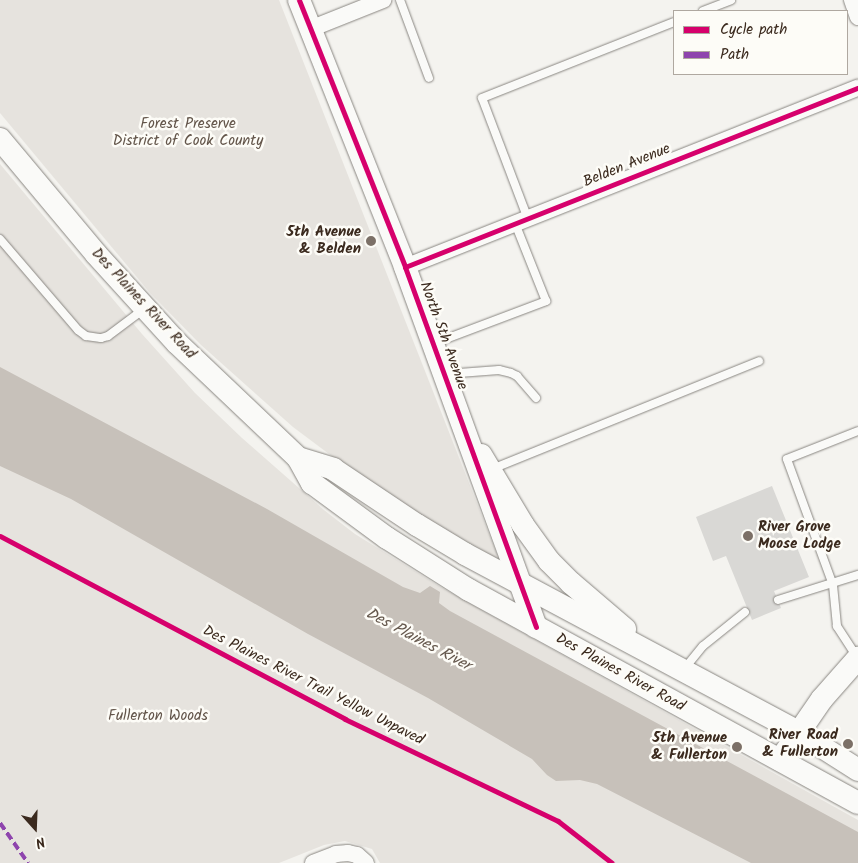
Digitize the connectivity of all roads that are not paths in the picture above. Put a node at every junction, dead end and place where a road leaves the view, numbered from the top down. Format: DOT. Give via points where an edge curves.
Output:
graph roads {
  1 [pos="299,0"];
  2 [pos="383,0"];
  3 [pos="400,0"];
  4 [pos="731,0"];
  5 [pos="852,0"];
  6 [pos="706,10"];
  7 [pos="858,17"];
  8 [pos="673,22"];
  9 [pos="310,29"];
  10 [pos="430,78"];
  11 [pos="858,88"];
  12 [pos="1,144"];
  13 [pos="522,221"];
  14 [pos="0,239"];
  15 [pos="405,267"];
  16 [pos="145,308"];
  17 [pos="433,344"];
  18 [pos="759,361"];
  19 [pos="444,374"];
  20 [pos="536,398"];
  21 [pos="858,431"];
  22 [pos="298,458"];
  23 [pos="484,472"];
  24 [pos="858,575"];
  25 [pos="519,583"];
  26 [pos="833,585"];
  27 [pos="778,600"];
  28 [pos="745,612"];
  29 [pos="536,627"];
  30 [pos="656,655"];
  31 [pos="858,658"];
  32 [pos="684,670"];
  33 [pos="800,733"];
  34 [pos="780,760"];
  35 [pos="858,770"];
  36 [pos="858,803"];
  37 [pos="361,859"];
  38 [pos="313,863"];
  1 -- 9 [label="main road, North 5th Avenue"];
  2 -- 9 [label="street"];
  3 -- 10 [label="lane"];
  4 -- 6 [label="lane"];
  5 -- 7 [label="street"];
  8 -- 13 [label="lane" via="482,98"];
  9 -- 15 [label="main road, North 5th Avenue"];
  11 -- 13 [label="street, Belden Avenue"];
  12 -- 16 [label="main road, Des Plaines River Road"];
  13 -- 15 [label="street, Belden Avenue"];
  13 -- 17 [label="lane" via="546,301"];
  14 -- 16 [label="lane" via="86,336 108,336"];
  15 -- 17 [label="main road, North 5th Avenue"];
  16 -- 22 [label="main road, Des Plaines River Road" via="177,343"];
  17 -- 19 [label="main road, North 5th Avenue"];
  18 -- 23 [label="lane"];
  19 -- 20 [label="lane" via="499,370 511,373"];
  19 -- 23 [label="main road, North 5th Avenue"];
  21 -- 26 [label="lane" via="787,459"];
  22 -- 25 [label="main road, Des Plaines River Road" via="333,469 417,526"];
  22 -- 29 [label="main road, Des Plaines River Road" via="312,483 387,538 469,590"];
  23 -- 25 [label="main road, North 5th Avenue"];
  23 -- 30 [label="main road" via="549,561 571,584"];
  24 -- 26 [label="lane"];
  25 -- 29 [label="main road, North 5th Avenue"];
  25 -- 30 [label="main road, Des Plaines River Road"];
  26 -- 27 [label="lane"];
  26 -- 31 [label="lane" via="837,626"];
  28 -- 32 [label="lane" via="703,646"];
  29 -- 34 [label="main road, Des Plaines River Road"];
  30 -- 32 [label="main road, Des Plaines River Road"];
  31 -- 33 [label="main road" via="822,699"];
  32 -- 33 [label="main road, Des Plaines River Road"];
  33 -- 34 [label="main road"];
  33 -- 35 [label="main road, Des Plaines River Road"];
  34 -- 36 [label="main road, Des Plaines River Road"];
  37 -- 38 [label="street" via="348,853 336,854"];
}
